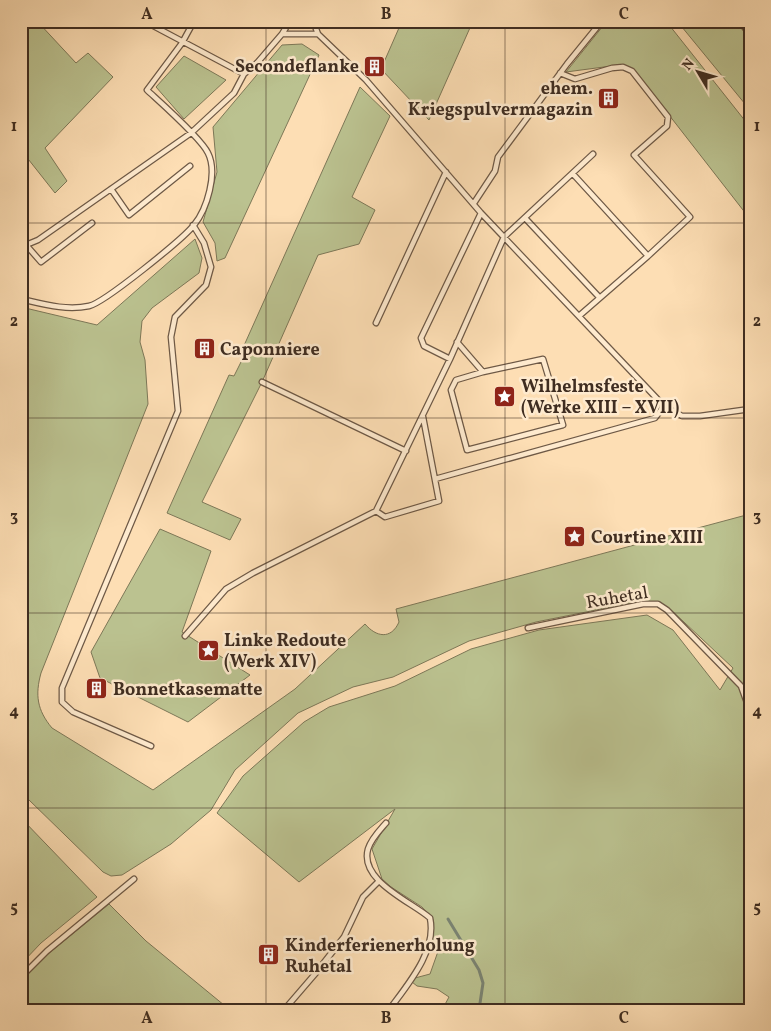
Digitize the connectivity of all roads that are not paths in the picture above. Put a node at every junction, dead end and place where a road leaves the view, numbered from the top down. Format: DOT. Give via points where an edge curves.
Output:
graph roads {
  1 [pos="144,21"];
  2 [pos="194,21"];
  3 [pos="290,21"];
  4 [pos="313,21"];
  5 [pos="602,21"];
  6 [pos="740,21"];
  7 [pos="282,34"];
  8 [pos="318,34"];
  9 [pos="750,34"];
  10 [pos="182,43"];
  11 [pos="560,73"];
  12 [pos="244,74"];
  13 [pos="191,133"];
  14 [pos="593,154"];
  15 [pos="190,166"];
  16 [pos="446,172"];
  17 [pos="573,174"];
  18 [pos="111,189"];
  19 [pos="474,204"];
  20 [pos="481,213"];
  21 [pos="525,218"];
  22 [pos="92,223"];
  23 [pos="194,225"];
  24 [pos="504,237"];
  25 [pos="27,246"];
  26 [pos="21,247"];
  27 [pos="648,256"];
  28 [pos="599,297"];
  29 [pos="21,299"];
  30 [pos="579,316"];
  31 [pos="376,323"];
  32 [pos="457,342"];
  33 [pos="450,359"];
  34 [pos="483,372"];
  35 [pos="262,382"];
  36 [pos="664,406"];
  37 [pos="750,409"];
  38 [pos="423,416"];
  39 [pos="406,451"];
  40 [pos="435,479"];
  41 [pos="376,511"];
  42 [pos="528,628"];
  43 [pos="185,636"];
  44 [pos="750,711"];
  45 [pos="151,746"];
  46 [pos="386,823"];
  47 [pos="134,879"];
  48 [pos="379,881"];
  49 [pos="21,977"];
  50 [pos="284,1010"];
  51 [pos="390,1010"];
  1 -- 10 [label="lane"];
  2 -- 10 [label="lane"];
  3 -- 7 [label="lane"];
  4 -- 8 [label="lane"];
  5 -- 11 [label="lane"];
  6 -- 9 [label="lane"];
  7 -- 8 [label="lane"];
  7 -- 12 [label="lane"];
  8 -- 16 [label="lane" via="366,80"];
  10 -- 12 [label="lane"];
  10 -- 13 [label="lane" via="147,90"];
  11 -- 19 [label="lane" via="498,158 495,171"];
  11 -- 27 [label="lane" via="575,79 623,67 632,71 668,117 666,126 634,155 690,217"];
  12 -- 13 [label="lane" via="234,93"];
  13 -- 18 [label="lane"];
  13 -- 23 [label="lane" via="208,153 211,179 207,202"];
  14 -- 17 [label="lane"];
  15 -- 18 [label="lane" via="129,215"];
  16 -- 19 [label="lane"];
  16 -- 31 [label="lane"];
  17 -- 21 [label="lane"];
  17 -- 27 [label="lane"];
  18 -- 25 [label="lane"];
  19 -- 20 [label="lane"];
  20 -- 24 [label="lane"];
  20 -- 33 [label="lane" via="421,338 424,346"];
  21 -- 24 [label="lane"];
  21 -- 28 [label="lane"];
  22 -- 25 [label="lane" via="41,262"];
  23 -- 29 [label="lane" via="113,294 91,306 70,308"];
  23 -- 45 [label="lane" via="204,243 211,267 206,285 176,317 171,337 178,410 62,688 62,702 73,712"];
  24 -- 30 [label="lane"];
  24 -- 32 [label="lane"];
  25 -- 26 [label="lane"];
  27 -- 28 [label="lane"];
  28 -- 30 [label="lane"];
  30 -- 36 [label="lane"];
  32 -- 33 [label="lane"];
  32 -- 34 [label="lane"];
  33 -- 38 [label="lane"];
  34 -- 34 [label="lane" via="543,359 563,425 467,450 451,390 456,380"];
  35 -- 39 [label="lane"];
  36 -- 37 [label="lane" via="682,416"];
  36 -- 40 [label="lane" via="655,418"];
  38 -- 39 [label="lane"];
  38 -- 40 [label="lane"];
  39 -- 41 [label="lane"];
  40 -- 41 [label="lane" via="439,501 384,517"];
  41 -- 43 [label="lane" via="226,589"];
  42 -- 44 [label="lane, Ruhetal" via="643,604 658,604 741,686"];
  46 -- 48 [label="lane" via="368,851 369,866"];
  47 -- 49 [label="lane" via="47,951"];
  48 -- 50 [label="lane" via="363,897 344,937"];
  48 -- 51 [label="lane" via="430,918 431,923 425,954"];
}
